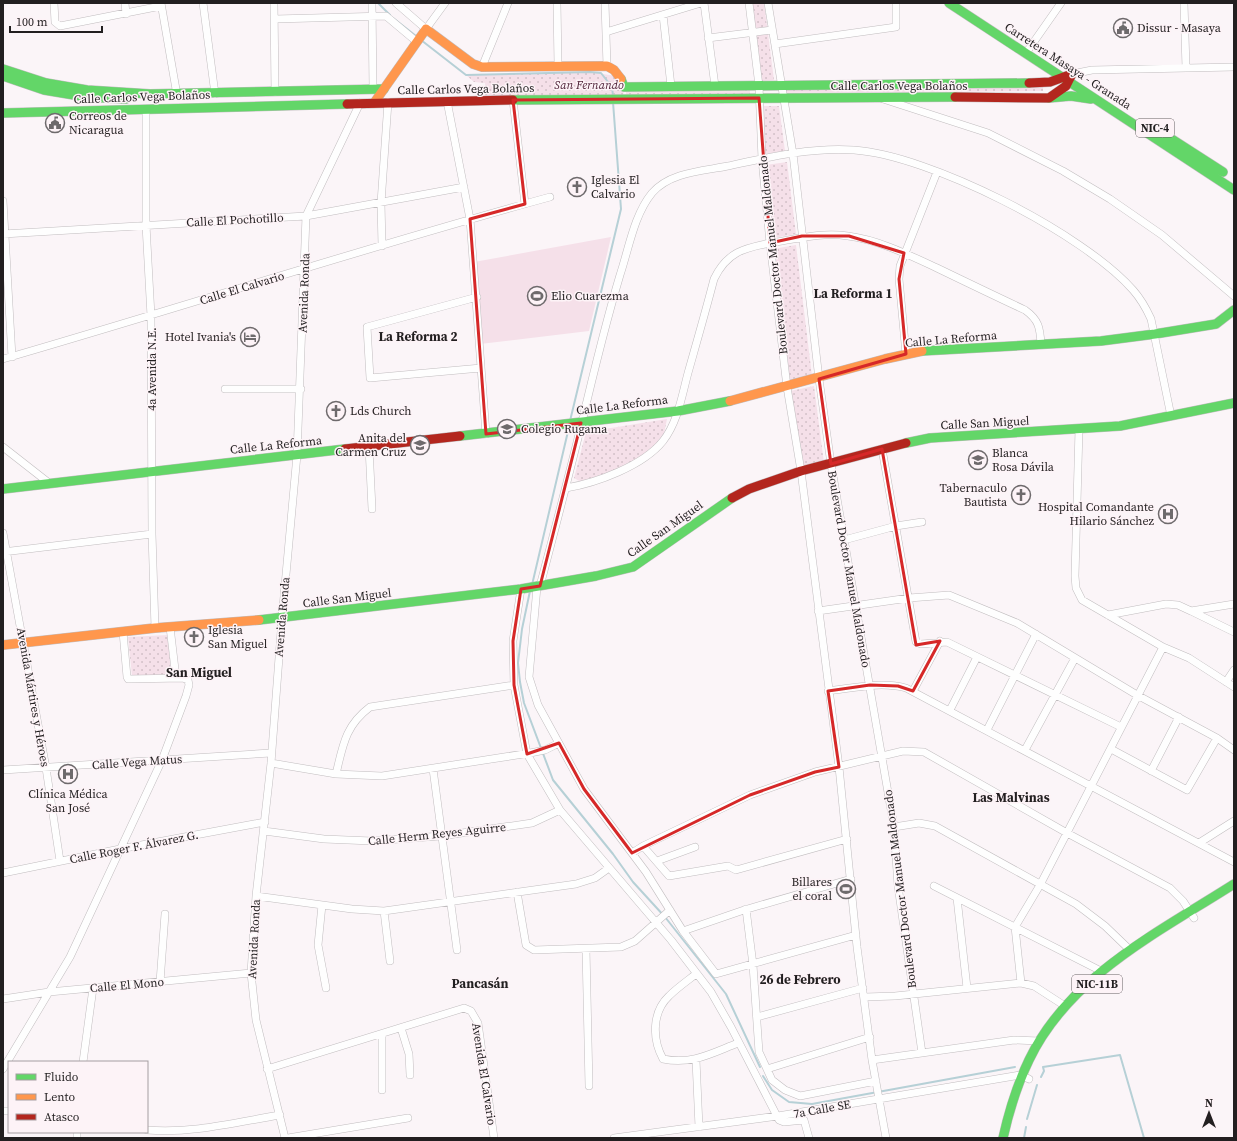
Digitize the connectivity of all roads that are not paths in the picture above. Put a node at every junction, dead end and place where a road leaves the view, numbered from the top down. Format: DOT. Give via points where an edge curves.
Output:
graph roads {
  1 [pos="54,3"];
  2 [pos="125,3"];
  3 [pos="203,3"];
  4 [pos="274,3"];
  5 [pos="372,3"];
  6 [pos="396,3"];
  7 [pos="508,3"];
  8 [pos="557,3"];
  9 [pos="605,3"];
  10 [pos="702,3"];
  11 [pos="749,3"];
  12 [pos="768,3"];
  13 [pos="896,3"];
  14 [pos="949,3"];
  15 [pos="962,3"];
  16 [pos="1061,3"];
  17 [pos="1184,3"];
  18 [pos="444,4"];
  19 [pos="161,5"];
  20 [pos="126,14"];
  21 [pos="663,15"];
  22 [pos="372,17"];
  23 [pos="275,20"];
  24 [pos="425,30"];
  25 [pos="772,30"];
  26 [pos="606,32"];
  27 [pos="753,32"];
  28 [pos="708,38"];
  29 [pos="418,41"];
  30 [pos="775,44"];
  31 [pos="1028,50"];
  32 [pos="558,65"];
  33 [pos="607,66"];
  34 [pos="482,67"];
  35 [pos="1234,67"];
  36 [pos="1186,68"];
  37 [pos="3,69"];
  38 [pos="3,76"];
  39 [pos="1067,78"];
  40 [pos="782,85"];
  41 [pos="671,86"];
  42 [pos="715,86"];
  43 [pos="758,86"];
  44 [pos="624,87"];
  45 [pos="373,89"];
  46 [pos="384,89"];
  47 [pos="275,92"];
  48 [pos="215,94"];
  49 [pos="177,95"];
  50 [pos="877,97"];
  51 [pos="759,98"];
  52 [pos="784,98"];
  53 [pos="1049,98"];
  54 [pos="617,99"];
  55 [pos="513,100"];
  56 [pos="447,101"];
  57 [pos="388,102"];
  58 [pos="1101,102"];
  59 [pos="149,103"];
  60 [pos="360,103"];
  61 [pos="374,103"];
  62 [pos="3,113"];
  63 [pos="793,154"];
  64 [pos="762,159"];
  65 [pos="937,172"];
  66 [pos="1234,180"];
  67 [pos="464,187"];
  68 [pos="1234,190"];
  69 [pos="550,197"];
  70 [pos="3,201"];
  71 [pos="381,203"];
  72 [pos="525,204"];
  73 [pos="306,216"];
  74 [pos="470,219"];
  75 [pos="146,225"];
  76 [pos="4,234"];
  77 [pos="802,236"];
  78 [pos="770,243"];
  79 [pos="382,246"];
  80 [pos="904,253"];
  81 [pos="304,269"];
  82 [pos="1234,296"];
  83 [pos="477,298"];
  84 [pos="6,299"];
  85 [pos="1234,310"];
  86 [pos="151,316"];
  87 [pos="1155,334"];
  88 [pos="1041,344"];
  89 [pos="906,354"];
  90 [pos="12,356"];
  91 [pos="3,359"];
  92 [pos="482,368"];
  93 [pos="819,379"];
  94 [pos="787,388"];
  95 [pos="225,389"];
  96 [pos="301,389"];
  97 [pos="1234,403"];
  98 [pos="678,411"];
  99 [pos="1171,416"];
  100 [pos="580,423"];
  101 [pos="1079,429"];
  102 [pos="486,434"];
  103 [pos="3,447"];
  104 [pos="369,447"];
  105 [pos="882,449"];
  106 [pos="298,455"];
  107 [pos="831,464"];
  108 [pos="152,470"];
  109 [pos="801,472"];
  110 [pos="50,483"];
  111 [pos="566,488"];
  112 [pos="3,489"];
  113 [pos="372,510"];
  114 [pos="922,522"];
  115 [pos="896,526"];
  116 [pos="3,533"];
  117 [pos="152,534"];
  118 [pos="844,540"];
  119 [pos="4,551"];
  120 [pos="537,587"];
  121 [pos="522,589"];
  122 [pos="909,598"];
  123 [pos="1234,604"];
  124 [pos="856,607"];
  125 [pos="818,611"];
  126 [pos="1191,611"];
  127 [pos="1108,615"];
  128 [pos="282,618"];
  129 [pos="170,627"];
  130 [pos="155,628"];
  131 [pos="123,632"];
  132 [pos="1234,632"];
  133 [pos="1036,634"];
  134 [pos="940,641"];
  135 [pos="24,643"];
  136 [pos="3,645"];
  137 [pos="1163,647"];
  138 [pos="977,657"];
  139 [pos="1075,658"];
  140 [pos="1234,670"];
  141 [pos="1015,675"];
  142 [pos="176,678"];
  143 [pos="1226,682"];
  144 [pos="514,685"];
  145 [pos="870,685"];
  146 [pos="1234,687"];
  147 [pos="828,691"];
  148 [pos="913,691"];
  149 [pos="1055,695"];
  150 [pos="1137,695"];
  151 [pos="950,710"];
  152 [pos="1179,717"];
  153 [pos="1121,727"];
  154 [pos="987,730"];
  155 [pos="1217,738"];
  156 [pos="557,744"];
  157 [pos="1111,749"];
  158 [pos="1025,750"];
  159 [pos="1234,750"];
  160 [pos="271,753"];
  161 [pos="528,753"];
  162 [pos="883,758"];
  163 [pos="162,760"];
  164 [pos="271,763"];
  165 [pos="839,767"];
  166 [pos="46,768"];
  167 [pos="433,769"];
  168 [pos="3,770"];
  169 [pos="1151,771"];
  170 [pos="336,774"];
  171 [pos="1091,786"];
  172 [pos="560,810"];
  173 [pos="1234,821"];
  174 [pos="265,822"];
  175 [pos="894,827"];
  176 [pos="264,831"];
  177 [pos="1067,833"];
  178 [pos="441,836"];
  179 [pos="847,839"];
  180 [pos="1199,843"];
  181 [pos="643,846"];
  182 [pos="695,847"];
  183 [pos="120,848"];
  184 [pos="632,853"];
  185 [pos="60,861"];
  186 [pos="657,861"];
  187 [pos="1234,862"];
  188 [pos="609,868"];
  189 [pos="3,873"];
  190 [pos="851,879"];
  191 [pos="1234,884"];
  192 [pos="1040,885"];
  193 [pos="934,886"];
  194 [pos="517,892"];
  195 [pos="1234,894"];
  196 [pos="256,896"];
  197 [pos="958,898"];
  198 [pos="451,902"];
  199 [pos="322,905"];
  200 [pos="746,909"];
  201 [pos="384,911"];
  202 [pos="668,911"];
  203 [pos="165,914"];
  204 [pos="1192,915"];
  205 [pos="658,921"];
  206 [pos="1014,927"];
  207 [pos="683,931"];
  208 [pos="856,935"];
  209 [pos="586,949"];
  210 [pos="457,950"];
  211 [pos="1130,950"];
  212 [pos="390,961"];
  213 [pos="753,965"];
  214 [pos="1101,971"];
  215 [pos="251,973"];
  216 [pos="696,974"];
  217 [pos="160,982"];
  218 [pos="1021,983"];
  219 [pos="93,988"];
  220 [pos="326,988"];
  221 [pos="863,988"];
  222 [pos="967,988"];
  223 [pos="49,992"];
  224 [pos="913,994"];
  225 [pos="865,997"];
  226 [pos="3,999"];
  227 [pos="1065,1006"];
  228 [pos="757,1018"];
  229 [pos="401,1028"];
  230 [pos="382,1034"];
  231 [pos="870,1037"];
  232 [pos="1038,1041"];
  233 [pos="738,1042"];
  234 [pos="922,1053"];
  235 [pos="696,1060"];
  236 [pos="872,1060"];
  237 [pos="8,1061"];
  238 [pos="83,1061"];
  239 [pos="267,1069"];
  240 [pos="767,1069"];
  241 [pos="410,1075"];
  242 [pos="1024,1077"];
  243 [pos="877,1084"];
  244 [pos="589,1086"];
  245 [pos="382,1090"];
  246 [pos="880,1098"];
  247 [pos="280,1114"];
  248 [pos="778,1116"];
  249 [pos="408,1118"];
  250 [pos="699,1127"];
  251 [pos="148,1130"];
  252 [pos="678,1134"];
  253 [pos="286,1138"];
  254 [pos="494,1138"];
  255 [pos="614,1138"];
  256 [pos="809,1138"];
  257 [pos="886,1138"];
  258 [pos="1003,1138"];
  259 [pos="1011,1138"];
  1 -- 20 [label="street" via="55,22 60,26"];
  2 -- 20 [label="street"];
  3 -- 48 [label="street"];
  4 -- 23 [label="street"];
  5 -- 22 [label="street"];
  6 -- 24 [label="street, Calle Carlos Vega Bolaños"];
  7 -- 34 [label="street"];
  8 -- 32 [label="street"];
  9 -- 26 [label="street"];
  10 -- 21 [label="street"];
  10 -- 28 [label="street"];
  11 -- 27 [label="street, Boulevard Doctor Manuel Maldonado"];
  12 -- 25 [label="street, Boulevard Doctor Manuel Maldonado"];
  13 -- 30 [label="street" via="896,27"];
  14 -- 31 [label="main road, Carretera Masaya - Granada / NIC-4"];
  15 -- 31 [label="main road, Carretera Masaya - Granada / NIC-4"];
  16 -- 31 [label="street"];
  17 -- 36 [label="street"];
  18 -- 24 [label="street"];
  19 -- 20 [label="street"];
  19 -- 49 [label="street"];
  21 -- 26 [label="street"];
  21 -- 41 [label="street"];
  22 -- 23 [label="street"];
  22 -- 29 [label="street" via="386,16"];
  22 -- 45 [label="street"];
  23 -- 47 [label="street"];
  24 -- 29 [label="main road"];
  24 -- 34 [label="main road, Calle Carlos Vega Bolaños" via="473,64"];
  25 -- 27 [label="street"];
  25 -- 30 [label="street, Boulevard Doctor Manuel Maldonado"];
  26 -- 33 [label="street"];
  27 -- 28 [label="street"];
  27 -- 43 [label="street, Boulevard Doctor Manuel Maldonado"];
  28 -- 42 [label="street"];
  29 -- 46 [label="main road"];
  30 -- 40 [label="street, Boulevard Doctor Manuel Maldonado"];
  31 -- 39 [label="main road, Carretera Masaya - Granada / NIC-4"];
  32 -- 33 [label="main road, Calle Carlos Vega Bolaños"];
  32 -- 34 [label="main road, Calle Carlos Vega Bolaños"];
  33 -- 44 [label="main road" via="614,70"];
  35 -- 36 [label="street"];
  36 -- 39 [label="street" via="1092,70"];
  37 -- 59 [label="main road" via="53,84"];
  38 -- 59 [label="main road" via="44,90"];
  39 -- 40 [label="main road, Calle Carlos Vega Bolaños" via="1046,83"];
  39 -- 53 [label="main road" via="1058,94"];
  39 -- 58 [label="main road, Carretera Masaya - Granada / NIC-4"];
  39 -- 66 [label="main road, Carretera Masaya - Granada / NIC-4"];
  40 -- 43 [label="main road, Calle Carlos Vega Bolaños"];
  40 -- 52 [label="street, Boulevard Doctor Manuel Maldonado"];
  41 -- 42 [label="main road, Calle Carlos Vega Bolaños"];
  41 -- 44 [label="main road, Calle Carlos Vega Bolaños"];
  42 -- 43 [label="main road, Calle Carlos Vega Bolaños"];
  43 -- 51 [label="street, Boulevard Doctor Manuel Maldonado"];
  44 -- 54 [label="main road"];
  45 -- 46 [label="main road, Calle Carlos Vega Bolaños"];
  45 -- 47 [label="main road, Calle Carlos Vega Bolaños"];
  46 -- 61 [label="main road"];
  47 -- 48 [label="main road, Calle Carlos Vega Bolaños"];
  48 -- 49 [label="main road, Calle Carlos Vega Bolaños"];
  49 -- 59 [label="main road, Calle Carlos Vega Bolaños"];
  50 -- 52 [label="main road, Calle Carlos Vega Bolaños"];
  50 -- 53 [label="main road, Calle Carlos Vega Bolaños"];
  50 -- 82 [label="street" via="988,133 1063,171 1110,199 1162,235"];
  51 -- 52 [label="main road, Calle Carlos Vega Bolaños"];
  51 -- 54 [label="main road, Calle Carlos Vega Bolaños"];
  51 -- 64 [label="street, Boulevard Doctor Manuel Maldonado"];
  52 -- 63 [label="street, Boulevard Doctor Manuel Maldonado"];
  53 -- 58 [label="main road, Calle Carlos Vega Bolaños" via="1071,96"];
  54 -- 55 [label="main road, Calle Carlos Vega Bolaños"];
  55 -- 56 [label="main road, Calle Carlos Vega Bolaños"];
  55 -- 72 [label="street"];
  56 -- 57 [label="main road, Calle Carlos Vega Bolaños"];
  56 -- 67 [label="street"];
  57 -- 61 [label="main road, Calle Carlos Vega Bolaños"];
  57 -- 71 [label="street"];
  58 -- 68 [label="main road, Carretera Masaya - Granada / NIC-4"];
  59 -- 60 [label="main road, Calle Carlos Vega Bolaños"];
  59 -- 62 [label="main road, Calle Carlos Vega Bolaños"];
  59 -- 75 [label="street, 4a Avenida N.E."];
  60 -- 61 [label="main road, Calle Carlos Vega Bolaños"];
  60 -- 73 [label="street, Avenida Ronda"];
  63 -- 64 [label="street"];
  63 -- 65 [label="street" via="864,151 911,162"];
  63 -- 77 [label="street, Boulevard Doctor Manuel Maldonado"];
  64 -- 78 [label="street, Boulevard Doctor Manuel Maldonado"];
  64 -- 100 [label="street" via="680,175 663,183 649,197 642,211 605,324"];
  65 -- 80 [label="street"];
  65 -- 87 [label="street" via="1025,213 1064,235 1107,265 1134,290 1145,306"];
  67 -- 71 [label="street, Calle El Pochotillo"];
  67 -- 74 [label="street"];
  69 -- 72 [label="street, Calle El Calvario"];
  70 -- 76 [label="street"];
  71 -- 73 [label="street, Calle El Pochotillo"];
  71 -- 79 [label="street"];
  72 -- 74 [label="street, Calle El Calvario"];
  73 -- 75 [label="street, Calle El Pochotillo"];
  73 -- 81 [label="street, Avenida Ronda"];
  74 -- 79 [label="street, Calle El Calvario"];
  74 -- 83 [label="street"];
  75 -- 76 [label="street, Calle El Pochotillo"];
  75 -- 86 [label="street, 4a Avenida N.E."];
  76 -- 84 [label="street"];
  77 -- 78 [label="street"];
  77 -- 80 [label="street" via="848,236 872,241"];
  77 -- 93 [label="street, Boulevard Doctor Manuel Maldonado"];
  78 -- 94 [label="street, Boulevard Doctor Manuel Maldonado"];
  78 -- 98 [label="street" via="743,249 719,269 714,279"];
  79 -- 81 [label="street, Calle El Calvario"];
  80 -- 88 [label="street" via="1025,310 1039,324"];
  80 -- 89 [label="street" via="899,279"];
  81 -- 86 [label="street, Calle El Calvario"];
  81 -- 96 [label="street, Avenida Ronda"];
  83 -- 92 [label="street"];
  83 -- 92 [label="street" via="367,327 370,378"];
  84 -- 90 [label="street"];
  85 -- 87 [label="main road, Calle La Reforma" via="1216,324"];
  86 -- 90 [label="street, Calle El Calvario"];
  86 -- 108 [label="street, 4a Avenida N.E."];
  87 -- 88 [label="main road, Calle La Reforma" via="1101,341"];
  87 -- 99 [label="street"];
  88 -- 89 [label="main road, Calle La Reforma"];
  89 -- 93 [label="main road, Calle La Reforma"];
  90 -- 91 [label="street, Calle El Calvario"];
  92 -- 102 [label="street"];
  93 -- 94 [label="main road, Calle La Reforma"];
  93 -- 107 [label="street, Boulevard Doctor Manuel Maldonado"];
  94 -- 98 [label="main road, Calle La Reforma"];
  94 -- 109 [label="street, Boulevard Doctor Manuel Maldonado"];
  95 -- 96 [label="street"];
  96 -- 106 [label="street, Avenida Ronda"];
  97 -- 99 [label="main road, Calle San Miguel"];
  98 -- 100 [label="main road, Calle La Reforma"];
  98 -- 111 [label="street" via="663,441 650,452 604,479"];
  99 -- 101 [label="main road, Calle San Miguel" via="1120,426"];
  100 -- 102 [label="main road, Calle La Reforma"];
  100 -- 111 [label="street"];
  101 -- 105 [label="main road, Calle San Miguel" via="930,438"];
  101 -- 127 [label="street" via="1076,588 1082,600"];
  102 -- 104 [label="main road, Calle La Reforma"];
  103 -- 110 [label="street"];
  104 -- 106 [label="main road, Calle La Reforma"];
  104 -- 113 [label="street"];
  105 -- 107 [label="main road, Calle San Miguel"];
  105 -- 115 [label="street"];
  106 -- 108 [label="main road, Calle La Reforma"];
  106 -- 128 [label="street, Avenida Ronda"];
  107 -- 109 [label="main road, Calle San Miguel"];
  107 -- 118 [label="street, Boulevard Doctor Manuel Maldonado"];
  108 -- 110 [label="main road, Calle La Reforma"];
  108 -- 117 [label="street, 4a Avenida N.E."];
  109 -- 120 [label="main road, Calle San Miguel" via="732,497 633,567"];
  109 -- 125 [label="street, Boulevard Doctor Manuel Maldonado"];
  110 -- 112 [label="main road, Calle La Reforma"];
  111 -- 120 [label="street"];
  114 -- 115 [label="street"];
  115 -- 118 [label="street"];
  115 -- 122 [label="street"];
  116 -- 119 [label="street, Avenida Mártires y Héroes"];
  117 -- 119 [label="street"];
  117 -- 130 [label="street, 4a Avenida N.E."];
  118 -- 124 [label="street, Boulevard Doctor Manuel Maldonado"];
  119 -- 135 [label="street, Avenida Mártires y Héroes"];
  120 -- 121 [label="main road, Calle San Miguel"];
  120 -- 156 [label="street" via="529,678 538,705"];
  121 -- 128 [label="main road, Calle San Miguel"];
  121 -- 144 [label="street" via="513,641"];
  122 -- 124 [label="street"];
  122 -- 133 [label="street" via="948,595 1017,623"];
  122 -- 134 [label="street" via="916,642 921,644"];
  123 -- 126 [label="street"];
  124 -- 125 [label="street"];
  124 -- 145 [label="street, Boulevard Doctor Manuel Maldonado"];
  125 -- 147 [label="street, Boulevard Doctor Manuel Maldonado"];
  126 -- 127 [label="street" via="1178,605 1166,604"];
  126 -- 132 [label="street"];
  127 -- 137 [label="street"];
  128 -- 129 [label="main road, Calle San Miguel"];
  128 -- 160 [label="street, Avenida Ronda"];
  129 -- 130 [label="main road, Calle San Miguel"];
  129 -- 142 [label="street"];
  130 -- 131 [label="main road, Calle San Miguel"];
  131 -- 135 [label="main road, Calle San Miguel"];
  131 -- 142 [label="street" via="128,679"];
  133 -- 139 [label="street"];
  133 -- 141 [label="street"];
  134 -- 138 [label="street"];
  134 -- 148 [label="street"];
  135 -- 136 [label="main road, Calle San Miguel"];
  135 -- 166 [label="street, Avenida Mártires y Héroes"];
  137 -- 143 [label="street" via="1189,658"];
  137 -- 150 [label="street"];
  138 -- 141 [label="street"];
  138 -- 151 [label="street"];
  139 -- 149 [label="street"];
  139 -- 150 [label="street"];
  140 -- 143 [label="street"];
  141 -- 149 [label="street"];
  141 -- 154 [label="street"];
  142 -- 163 [label="street" via="188,680 189,685"];
  143 -- 146 [label="street"];
  144 -- 161 [label="street"];
  144 -- 170 [label="street" via="370,707 358,716 350,728"];
  145 -- 147 [label="street"];
  145 -- 148 [label="street" via="898,686"];
  145 -- 162 [label="street, Boulevard Doctor Manuel Maldonado"];
  147 -- 165 [label="street, Boulevard Doctor Manuel Maldonado"];
  148 -- 151 [label="street"];
  149 -- 153 [label="street"];
  149 -- 158 [label="street"];
  150 -- 152 [label="street"];
  150 -- 153 [label="street"];
  151 -- 154 [label="street"];
  152 -- 155 [label="street"];
  152 -- 169 [label="street"];
  153 -- 157 [label="street"];
  154 -- 158 [label="street"];
  155 -- 159 [label="street"];
  155 -- 169 [label="street" via="1187,790"];
  156 -- 161 [label="street" via="545,750"];
  156 -- 184 [label="street" via="584,789"];
  157 -- 169 [label="street"];
  157 -- 171 [label="street"];
  158 -- 171 [label="street"];
  160 -- 163 [label="street, Calle Vega Matus"];
  160 -- 164 [label="street, Avenida Ronda"];
  161 -- 167 [label="street"];
  161 -- 172 [label="street"];
  162 -- 165 [label="street"];
  162 -- 175 [label="street, Boulevard Doctor Manuel Maldonado"];
  162 -- 177 [label="street" via="903,752 924,752"];
  163 -- 166 [label="street, Calle Vega Matus"];
  163 -- 183 [label="street"];
  164 -- 170 [label="street"];
  164 -- 174 [label="street, Avenida Ronda"];
  165 -- 179 [label="street, Boulevard Doctor Manuel Maldonado"];
  165 -- 181 [label="street" via="815,772 750,795"];
  166 -- 168 [label="street, Calle Vega Matus"];
  166 -- 185 [label="street, Avenida Mártires y Héroes"];
  167 -- 170 [label="street" via="382,776"];
  167 -- 178 [label="street"];
  171 -- 177 [label="street"];
  171 -- 180 [label="street"];
  172 -- 178 [label="street, Calle Herm Reyes Aguirre" via="532,823"];
  172 -- 188 [label="street"];
  173 -- 180 [label="street"];
  174 -- 176 [label="street, Avenida Ronda"];
  174 -- 183 [label="street, Calle Roger F. Álvarez G."];
  175 -- 192 [label="street" via="919,823 935,826"];
  175 -- 224 [label="street, Boulevard Doctor Manuel Maldonado" via="898,886"];
  176 -- 178 [label="street, Calle Herm Reyes Aguirre" via="324,839 372,841"];
  176 -- 196 [label="street, Avenida Ronda"];
  177 -- 192 [label="street"];
  177 -- 204 [label="street" via="1170,888"];
  178 -- 198 [label="street"];
  179 -- 186 [label="street" via="736,870 728,866 669,876"];
  179 -- 190 [label="street, Boulevard Doctor Manuel Maldonado"];
  180 -- 187 [label="street"];
  181 -- 184 [label="street"];
  181 -- 186 [label="street"];
  182 -- 186 [label="street"];
  183 -- 185 [label="street, Calle Roger F. Álvarez G."];
  183 -- 223 [label="street" via="70,957"];
  184 -- 202 [label="street"];
  185 -- 189 [label="street, Calle Roger F. Álvarez G."];
  188 -- 194 [label="street" via="595,878 576,884"];
  188 -- 205 [label="street"];
  190 -- 200 [label="street"];
  190 -- 208 [label="street"];
  191 -- 204 [label="main road, NIC-11B"];
  192 -- 206 [label="street"];
  192 -- 211 [label="street" via="1076,904 1105,926"];
  193 -- 197 [label="street"];
  194 -- 198 [label="street"];
  194 -- 209 [label="street" via="526,945 534,950"];
  195 -- 204 [label="main road, NIC-11B"];
  196 -- 199 [label="street"];
  196 -- 215 [label="street, Avenida Ronda"];
  197 -- 206 [label="street"];
  197 -- 222 [label="street"];
  198 -- 201 [label="street"];
  198 -- 210 [label="street"];
  199 -- 201 [label="street"];
  199 -- 220 [label="street" via="318,945"];
  200 -- 207 [label="street"];
  200 -- 213 [label="street"];
  201 -- 212 [label="street"];
  202 -- 205 [label="street"];
  202 -- 207 [label="street"];
  203 -- 217 [label="street"];
  204 -- 211 [label="main road, NIC-11B"];
  204 -- 242 [label="main road, NIC-11B" via="1124,961 1084,995 1050,1036"];
  205 -- 209 [label="street" via="635,941 622,947"];
  205 -- 216 [label="street"];
  206 -- 214 [label="street"];
  206 -- 218 [label="street"];
  207 -- 213 [label="street" via="716,974"];
  208 -- 213 [label="street"];
  208 -- 221 [label="street"];
  209 -- 244 [label="street"];
  211 -- 214 [label="main road, NIC-11B"];
  213 -- 228 [label="street"];
  214 -- 227 [label="main road, NIC-11B"];
  215 -- 217 [label="street, Calle El Mono"];
  215 -- 239 [label="street, Avenida Ronda" via="256,1020"];
  216 -- 233 [label="street" via="711,992"];
  216 -- 235 [label="street" via="668,996 658,1012 654,1029 657,1049 663,1059"];
  217 -- 219 [label="street, Calle El Mono"];
  218 -- 222 [label="street"];
  218 -- 227 [label="street" via="1034,986"];
  219 -- 223 [label="street, Calle El Mono"];
  219 -- 238 [label="street"];
  221 -- 225 [label="street"];
  221 -- 228 [label="street"];
  222 -- 224 [label="street"];
  223 -- 226 [label="street, Calle El Mono"];
  223 -- 237 [label="street"];
  224 -- 225 [label="street"];
  224 -- 234 [label="street, Boulevard Doctor Manuel Maldonado"];
  225 -- 231 [label="street"];
  227 -- 232 [label="main road, NIC-11B"];
  228 -- 240 [label="street" via="759,1052"];
  229 -- 230 [label="street"];
  229 -- 241 [label="street" via="408,1049"];
  229 -- 254 [label="street, Avenida El Calvario" via="453,1010 464,1008 472,1011 478,1022"];
  230 -- 239 [label="street"];
  230 -- 245 [label="street"];
  231 -- 236 [label="street"];
  231 -- 240 [label="street"];
  232 -- 234 [label="street" via="1014,1040"];
  232 -- 242 [label="main road, NIC-11B"];
  233 -- 235 [label="street"];
  233 -- 248 [label="street"];
  234 -- 236 [label="street"];
  235 -- 250 [label="street"];
  236 -- 243 [label="street"];
  239 -- 247 [label="street, Avenida Ronda"];
  240 -- 243 [label="street" via="772,1080 785,1090 800,1096"];
  242 -- 246 [label="street, 7a Calle SE"];
  242 -- 258 [label="main road, NIC-11B" via="1008,1112"];
  242 -- 259 [label="main road, NIC-11B"];
  243 -- 246 [label="street"];
  246 -- 248 [label="street, 7a Calle SE"];
  246 -- 257 [label="street"];
  247 -- 251 [label="street" via="202,1127"];
  247 -- 253 [label="street, Avenida Ronda"];
  248 -- 250 [label="street, 7a Calle SE"];
  248 -- 256 [label="street" via="781,1122 804,1120"];
  249 -- 253 [label="street"];
  250 -- 252 [label="street, 7a Calle SE"];
  252 -- 255 [label="street, 7a Calle SE"];
}
